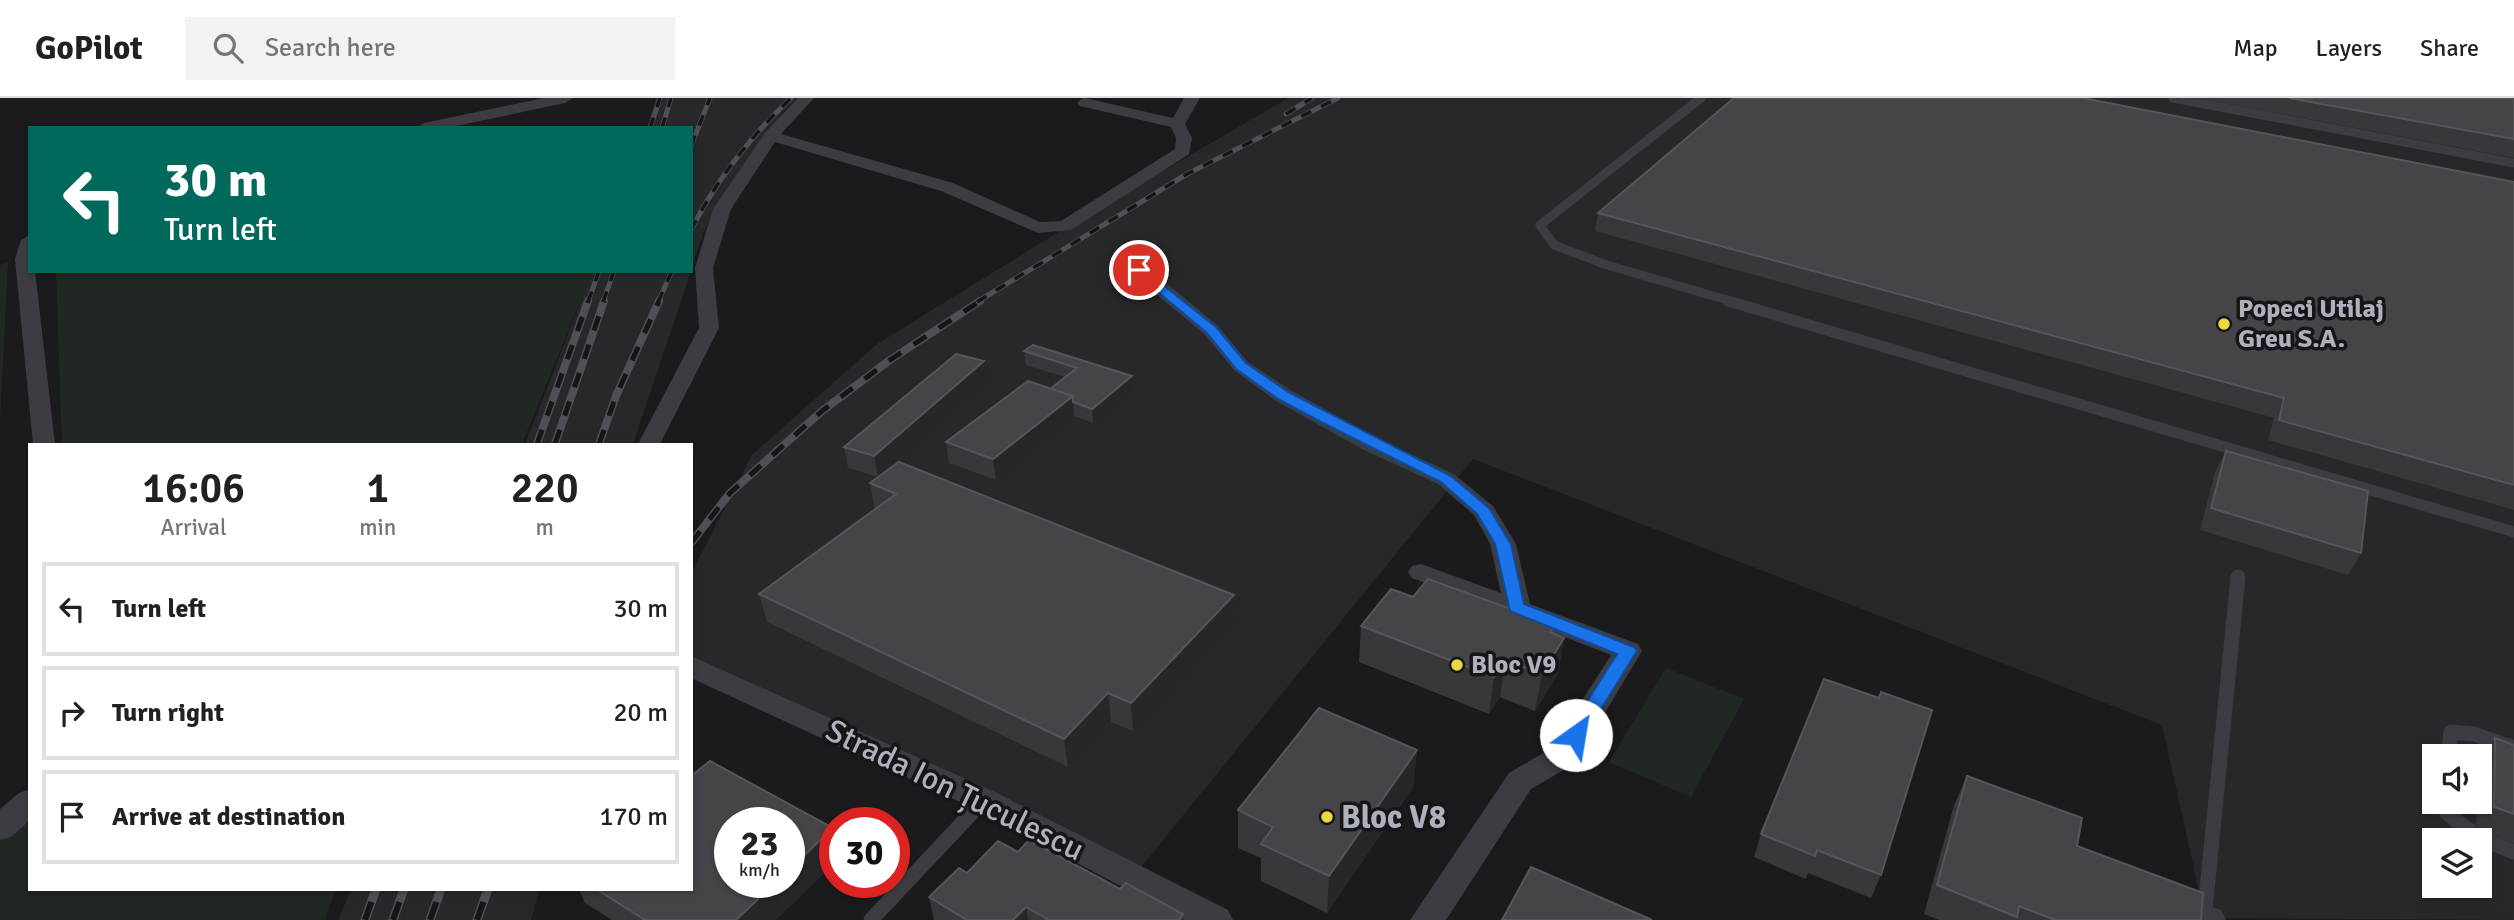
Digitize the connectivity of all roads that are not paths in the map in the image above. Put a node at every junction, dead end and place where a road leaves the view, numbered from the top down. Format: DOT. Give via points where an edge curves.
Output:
graph roads {
  1 [pos="565,98"];
  2 [pos="806,98"];
  3 [pos="1192,98"];
  4 [pos="1702,98"];
  5 [pos="2173,98"];
  6 [pos="1085,103"];
  7 [pos="1177,124"];
  8 [pos="433,126"];
  9 [pos="771,136"];
  10 [pos="2514,163"];
  11 [pos="28,246"];
  12 [pos="1139,270"];
  13 [pos="44,443"];
  14 [pos="650,443"];
  15 [pos="2514,532"];
  16 [pos="1420,572"];
  17 [pos="2238,577"];
  18 [pos="1517,607"];
  19 [pos="693,667"];
  20 [pos="2450,744"];
  21 [pos="2514,748"];
  22 [pos="984,800"];
  23 [pos="28,803"];
  24 [pos="2447,814"];
  25 [pos="0,828"];
  26 [pos="2514,852"];
  27 [pos="2206,919"];
  28 [pos="871,920"];
  29 [pos="1216,920"];
  30 [pos="1427,920"];
  1 -- 8 [label="street"];
  2 -- 9 [label="street"];
  3 -- 7 [label="street"];
  4 -- 15 [label="lane" via="1540,225 1554,245 1606,265"];
  5 -- 10 [label="lane"];
  6 -- 7 [label="street"];
  7 -- 9 [label="street" via="1184,138 1183,151 1065,226 1038,228 947,187"];
  9 -- 14 [label="street" via="722,209 704,268 709,328"];
  11 -- 13 [label="street" via="24,259"];
  12 -- 18 [label="street" via="1212,330 1241,366 1283,396 1446,479 1484,511 1503,544"];
  16 -- 18 [label="street"];
  17 -- 27 [label="lane"];
  18 -- 30 [label="street" via="1628,651 1563,756 1520,781"];
  19 -- 22 [label="street, Strada Ion Țuculescu"];
  20 -- 21 [label="lane" via="2451,732 2474,734"];
  22 -- 28 [label="lane"];
  22 -- 29 [label="street, Strada Ion Țuculescu"];
  23 -- 25 [label="street"];
  24 -- 26 [label="lane" via="2468,832"];
}
